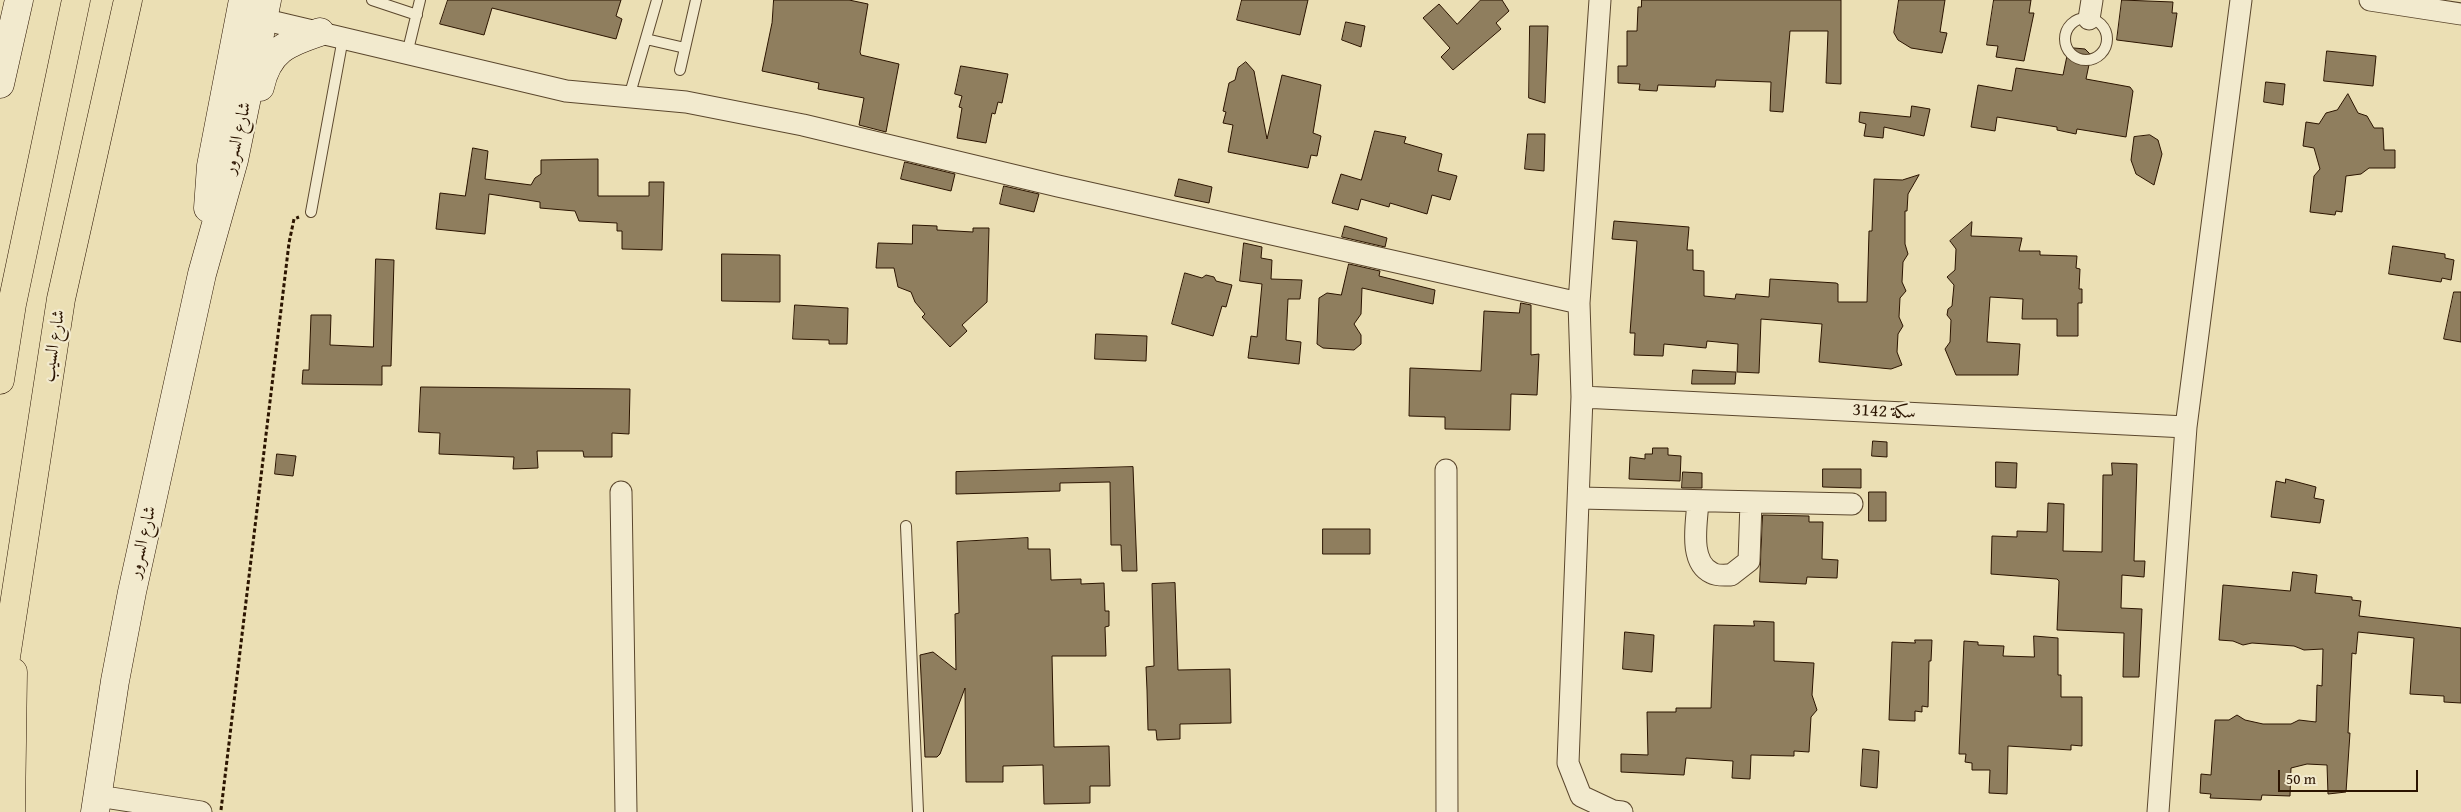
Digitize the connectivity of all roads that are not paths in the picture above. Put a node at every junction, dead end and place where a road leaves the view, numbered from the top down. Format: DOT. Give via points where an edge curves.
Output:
graph roads {
  1 [pos="19,0"];
  2 [pos="76,0"];
  3 [pos="128,0"];
  4 [pos="372,0"];
  5 [pos="420,0"];
  6 [pos="657,0"];
  7 [pos="696,0"];
  8 [pos="1600,0"];
  9 [pos="2240,0"];
  10 [pos="2370,0"];
  11 [pos="253,8"];
  12 [pos="2090,10"];
  13 [pos="417,14"];
  14 [pos="2461,14"];
  15 [pos="331,35"];
  16 [pos="646,38"];
  17 [pos="685,48"];
  18 [pos="407,54"];
  19 [pos="680,70"];
  20 [pos="0,84"];
  21 [pos="629,97"];
  22 [pos="234,160"];
  23 [pos="311,212"];
  24 [pos="202,274"];
  25 [pos="1579,302"];
  26 [pos="12,304"];
  27 [pos="0,356"];
  28 [pos="0,380"];
  29 [pos="1582,397"];
  30 [pos="2186,427"];
  31 [pos="1446,470"];
  32 [pos="621,492"];
  33 [pos="1579,498"];
  34 [pos="1698,501"];
  35 [pos="1751,502"];
  36 [pos="1852,504"];
  37 [pos="906,526"];
  38 [pos="14,603"];
  39 [pos="0,696"];
  40 [pos="96,804"];
  41 [pos="11,812"];
  42 [pos="201,812"];
  43 [pos="626,812"];
  44 [pos="918,812"];
  45 [pos="1447,812"];
  46 [pos="1622,812"];
  47 [pos="2158,812"];
  1 -- 20 [label="street"];
  2 -- 26 [label="highway"];
  3 -- 38 [label="highway, شارع السيب" via="61,299"];
  4 -- 13 [label="lane"];
  5 -- 13 [label="lane"];
  6 -- 16 [label="lane"];
  7 -- 17 [label="lane"];
  8 -- 25 [label="street"];
  9 -- 30 [label="street"];
  10 -- 14 [label="street"];
  11 -- 15 [label="street"];
  11 -- 22 [label="street, شارع السرور"];
  11 -- 24 [label="street, شارع السرور" via="211,166"];
  12 -- 12 [label="lane" via="2066,31 2066,48 2078,60 2094,60 2106,48 2106,31"];
  13 -- 18 [label="lane"];
  15 -- 18 [label="street"];
  15 -- 22 [label="street" via="289,42 272,56 262,76 250,135"];
  15 -- 23 [label="lane"];
  16 -- 17 [label="lane"];
  16 -- 21 [label="lane"];
  17 -- 19 [label="lane"];
  18 -- 21 [label="street" via="566,91"];
  21 -- 25 [label="street" via="686,102 803,125 1058,186"];
  22 -- 24 [label="street, شارع السرور"];
  24 -- 40 [label="street, شارع السرور" via="132,592"];
  25 -- 29 [label="street"];
  26 -- 27 [label="highway"];
  26 -- 28 [label="highway"];
  29 -- 30 [label="street, سكة 3142"];
  29 -- 33 [label="street"];
  30 -- 47 [label="street"];
  31 -- 45 [label="street"];
  32 -- 43 [label="street"];
  33 -- 34 [label="street"];
  33 -- 46 [label="street" via="1568,764 1581,796"];
  34 -- 35 [label="street"];
  34 -- 35 [label="street" via="1696,554 1702,567 1713,574 1731,576 1749,560"];
  35 -- 36 [label="street"];
  37 -- 44 [label="lane"];
  38 -- 39 [label="highway, شارع السيب"];
  38 -- 41 [label="highway"];
  40 -- 42 [label="street"];
}
